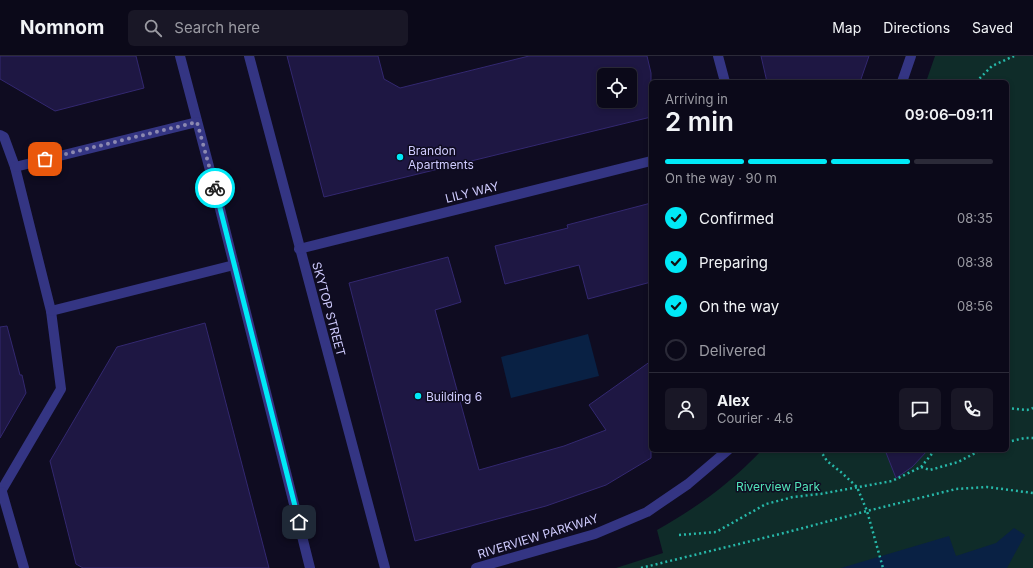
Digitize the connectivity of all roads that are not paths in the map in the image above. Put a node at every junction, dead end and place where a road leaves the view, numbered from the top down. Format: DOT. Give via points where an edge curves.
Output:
graph roads {
  1 [pos="180,56"];
  2 [pos="249,56"];
  3 [pos="718,56"];
  4 [pos="911,56"];
  5 [pos="724,80"];
  6 [pos="903,80"];
  7 [pos="197,122"];
  8 [pos="0,135"];
  9 [pos="649,162"];
  10 [pos="15,166"];
  11 [pos="300,249"];
  12 [pos="234,264"];
  13 [pos="51,311"];
  14 [pos="726,452"];
  15 [pos="1,492"];
  16 [pos="24,568"];
  17 [pos="310,568"];
  18 [pos="385,568"];
  19 [pos="476,568"];
  1 -- 7 [label="street"];
  2 -- 11 [label="street, SKYTOP STREET"];
  3 -- 5 [label="street"];
  4 -- 6 [label="street"];
  7 -- 10 [label="street"];
  7 -- 12 [label="street"];
  8 -- 10 [label="street" via="4,137"];
  9 -- 11 [label="street, LILY WAY"];
  10 -- 13 [label="street"];
  11 -- 18 [label="street, SKYTOP STREET"];
  12 -- 13 [label="street"];
  12 -- 17 [label="street"];
  13 -- 15 [label="street" via="61,389"];
  14 -- 19 [label="street, RIVERVIEW PARKWAY" via="688,484 647,512 595,534"];
  15 -- 16 [label="street"];
}
